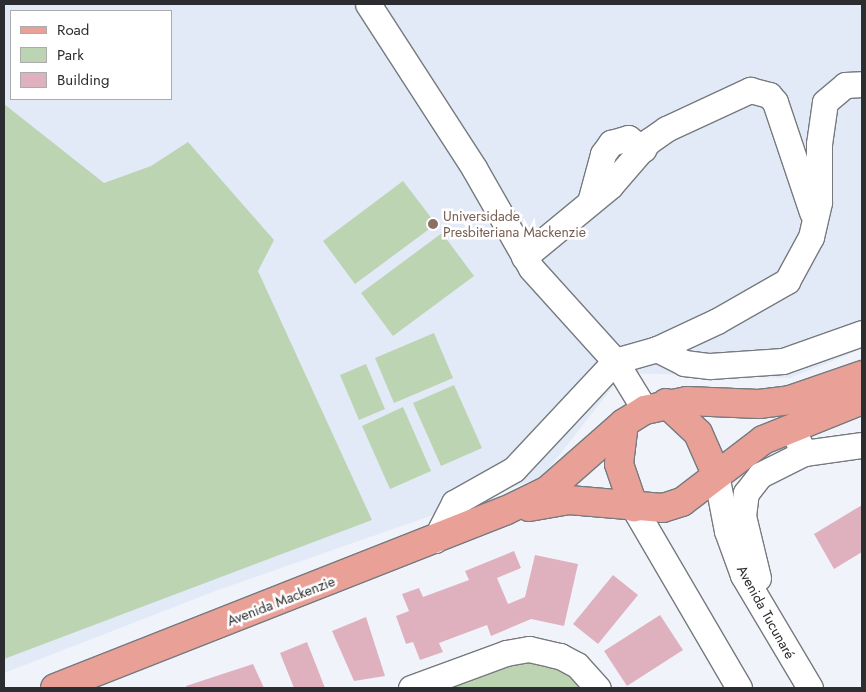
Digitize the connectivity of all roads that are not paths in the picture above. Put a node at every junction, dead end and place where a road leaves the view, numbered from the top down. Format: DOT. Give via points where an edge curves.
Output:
graph roads {
  1 [pos="368,4"];
  2 [pos="862,84"];
  3 [pos="815,219"];
  4 [pos="524,257"];
  5 [pos="862,333"];
  6 [pos="657,349"];
  7 [pos="615,361"];
  8 [pos="862,376"];
  9 [pos="862,400"];
  10 [pos="645,412"];
  11 [pos="791,428"];
  12 [pos="862,445"];
  13 [pos="804,453"];
  14 [pos="716,474"];
  15 [pos="634,508"];
  16 [pos="505,511"];
  17 [pos="435,540"];
  18 [pos="757,600"];
  19 [pos="55,688"];
  20 [pos="410,688"];
  21 [pos="598,688"];
  22 [pos="739,688"];
  23 [pos="810,688"];
  1 -- 4 [label="street" via="474,168"];
  2 -- 3 [label="street" via="845,84 824,102"];
  3 -- 4 [label="street" via="774,102 761,91 750,90 666,129 590,202"];
  3 -- 6 [label="street" via="811,237 787,281 770,294"];
  4 -- 7 [label="street" via="546,289"];
  5 -- 6 [label="street" via="783,362 710,366 684,363"];
  6 -- 7 [label="street"];
  7 -- 10 [label="street"];
  7 -- 17 [label="street" via="514,469 454,502"];
  8 -- 10 [label="main road" via="790,400"];
  9 -- 11 [label="main road, Avenida Mackenzie"];
  10 -- 14 [label="main road" via="682,414 698,433"];
  10 -- 15 [label="main road" via="619,464"];
  10 -- 16 [label="main road, Avenida Mackenzie" via="548,490"];
  11 -- 13 [label="street"];
  11 -- 14 [label="main road, Avenida Mackenzie" via="763,440"];
  12 -- 13 [label="street"];
  13 -- 18 [label="street" via="760,475 746,494 743,516 760,587"];
  14 -- 15 [label="main road, Avenida Mackenzie" via="682,502 663,508"];
  14 -- 18 [label="street, Avenida Tucunaré" via="734,553"];
  15 -- 16 [label="main road, Avenida Mackenzie" via="569,500"];
  15 -- 22 [label="street"];
  16 -- 17 [label="main road, Avenida Mackenzie"];
  17 -- 19 [label="main road, Avenida Mackenzie"];
  18 -- 23 [label="street, Avenida Tucunaré"];
  20 -- 21 [label="street" via="506,653 529,650 560,656 577,665"];
}
